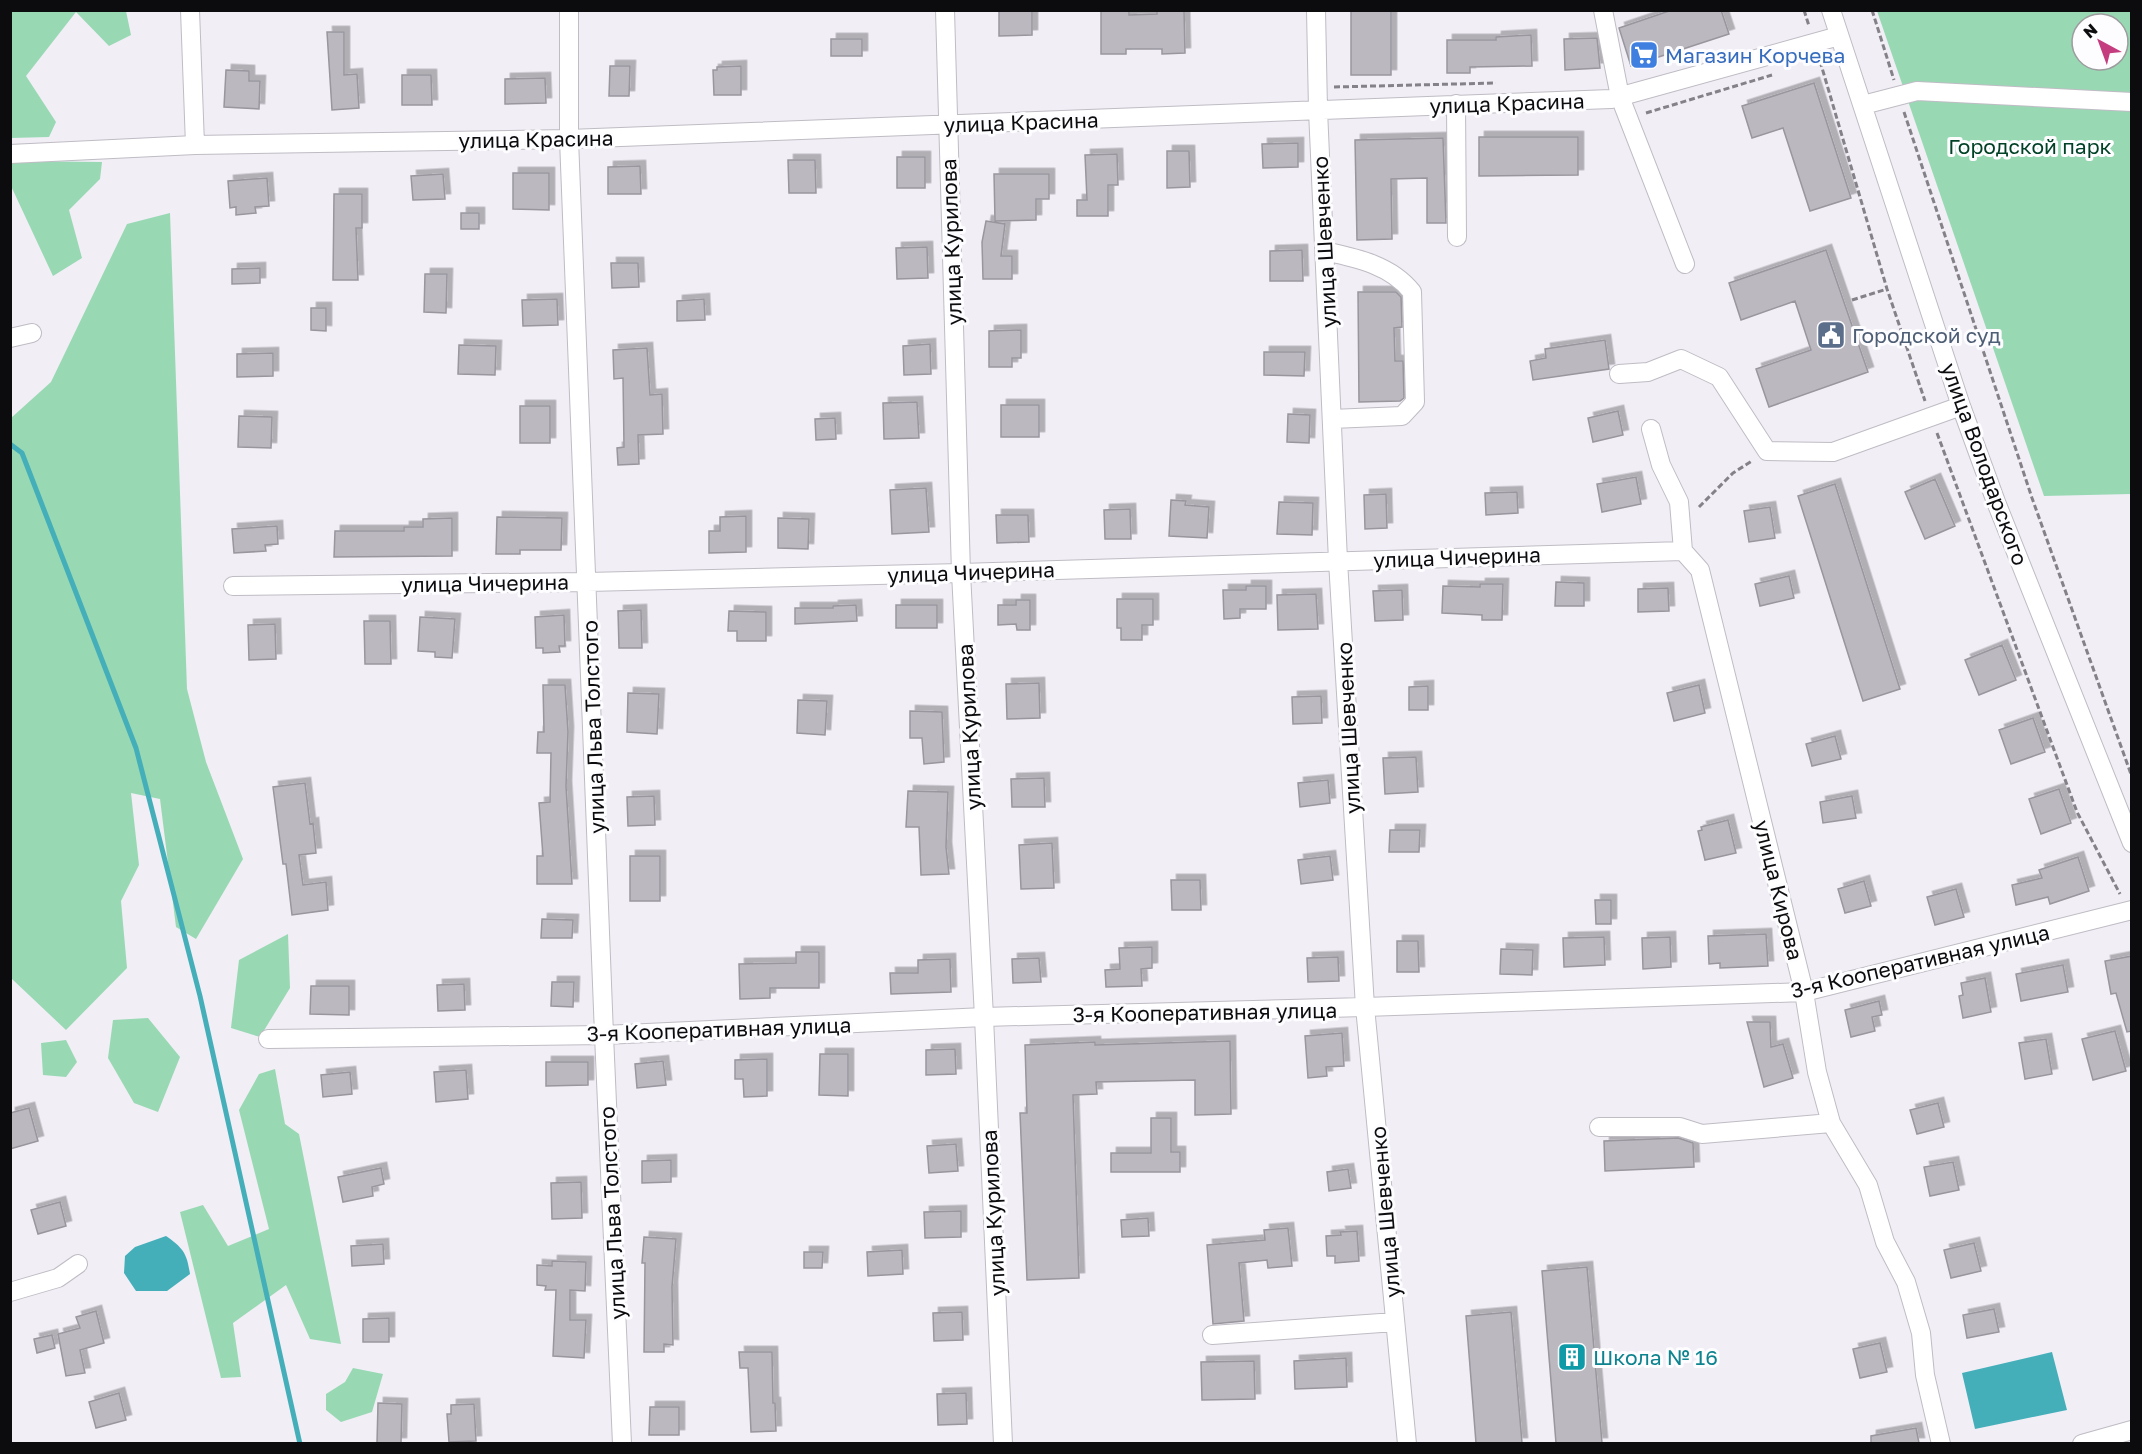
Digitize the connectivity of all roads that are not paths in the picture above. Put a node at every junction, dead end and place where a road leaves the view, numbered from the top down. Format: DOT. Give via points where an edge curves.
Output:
graph roads {
  1 [pos="190,10"];
  2 [pos="569,10"];
  3 [pos="945,10"];
  4 [pos="1316,10"];
  5 [pos="1603,10"];
  6 [pos="1831,10"];
  7 [pos="1839,36"];
  8 [pos="1620,96"];
  9 [pos="2132,102"];
  10 [pos="1456,104"];
  11 [pos="1863,105"];
  12 [pos="1318,110"];
  13 [pos="947,124"];
  14 [pos="569,139"];
  15 [pos="195,145"];
  16 [pos="10,154"];
  17 [pos="1457,237"];
  18 [pos="1324,251"];
  19 [pos="1685,264"];
  20 [pos="32,333"];
  21 [pos="10,338"];
  22 [pos="1619,374"];
  23 [pos="1961,406"];
  24 [pos="1332,419"];
  25 [pos="1651,429"];
  26 [pos="1683,551"];
  27 [pos="1338,561"];
  28 [pos="961,573"];
  29 [pos="587,582"];
  30 [pos="233,586"];
  31 [pos="2132,843"];
  32 [pos="2130,911"];
  33 [pos="1804,992"];
  34 [pos="1365,1007"];
  35 [pos="984,1017"];
  36 [pos="604,1035"];
  37 [pos="268,1039"];
  38 [pos="1831,1123"];
  39 [pos="1599,1127"];
  40 [pos="78,1264"];
  41 [pos="10,1292"];
  42 [pos="1395,1322"];
  43 [pos="1212,1335"];
  44 [pos="2132,1430"];
  45 [pos="622,1443"];
  46 [pos="1003,1443"];
  47 [pos="1407,1443"];
  48 [pos="1941,1443"];
  49 [pos="2082,1443"];
  1 -- 15 [label="street"];
  2 -- 14 [label="street, улица Льва Толстого"];
  3 -- 13 [label="street, улица Курилова"];
  4 -- 12 [label="street, улица Шевченко"];
  5 -- 8 [label="street"];
  6 -- 7 [label="street, улица Володарского"];
  7 -- 8 [label="street, улица Красина"];
  7 -- 11 [label="street, улица Володарского"];
  8 -- 10 [label="street, улица Красина"];
  8 -- 19 [label="street"];
  9 -- 11 [label="street" via="1917,91"];
  10 -- 12 [label="street, улица Красина"];
  10 -- 17 [label="street"];
  11 -- 23 [label="street, улица Володарского"];
  12 -- 13 [label="street, улица Красина"];
  12 -- 18 [label="street, улица Шевченко"];
  13 -- 14 [label="street, улица Красина"];
  13 -- 28 [label="street, улица Курилова"];
  14 -- 15 [label="street, улица Красина"];
  14 -- 29 [label="street, улица Льва Толстого"];
  15 -- 16 [label="street, улица Красина"];
  18 -- 24 [label="street, улица Шевченко"];
  18 -- 24 [label="street" via="1367,261 1403,281 1412,292 1415,402 1402,416"];
  20 -- 21 [label="street"];
  22 -- 23 [label="street" via="1648,372 1681,359 1719,377 1767,451 1833,452"];
  23 -- 31 [label="street, улица Володарского"];
  24 -- 27 [label="street, улица Шевченко"];
  25 -- 26 [label="street" via="1661,465 1679,502"];
  26 -- 27 [label="street, улица Чичерина"];
  26 -- 33 [label="street, улица Кирова" via="1700,570"];
  27 -- 28 [label="street, улица Чичерина"];
  27 -- 34 [label="street, улица Шевченко"];
  28 -- 29 [label="street, улица Чичерина"];
  28 -- 35 [label="street, улица Курилова"];
  29 -- 30 [label="street, улица Чичерина"];
  29 -- 36 [label="street, улица Льва Толстого"];
  32 -- 33 [label="street, 3-я Кооперативная улица"];
  33 -- 34 [label="street, 3-я Кооперативная улица"];
  33 -- 38 [label="street, улица Кирова" via="1817,1072"];
  34 -- 35 [label="street, 3-я Кооперативная улица"];
  34 -- 42 [label="street, улица Шевченко"];
  35 -- 36 [label="street, 3-я Кооперативная улица"];
  35 -- 46 [label="street, улица Курилова"];
  36 -- 37 [label="street, 3-я Кооперативная улица"];
  36 -- 45 [label="street, улица Льва Толстого"];
  38 -- 39 [label="street" via="1702,1134 1680,1127"];
  38 -- 48 [label="street, улица Кирова" via="1868,1185 1885,1242 1906,1282 1921,1333 1925,1375"];
  40 -- 41 [label="street" via="57,1278"];
  42 -- 43 [label="street"];
  42 -- 47 [label="street, улица Шевченко"];
  44 -- 49 [label="street"];
}
